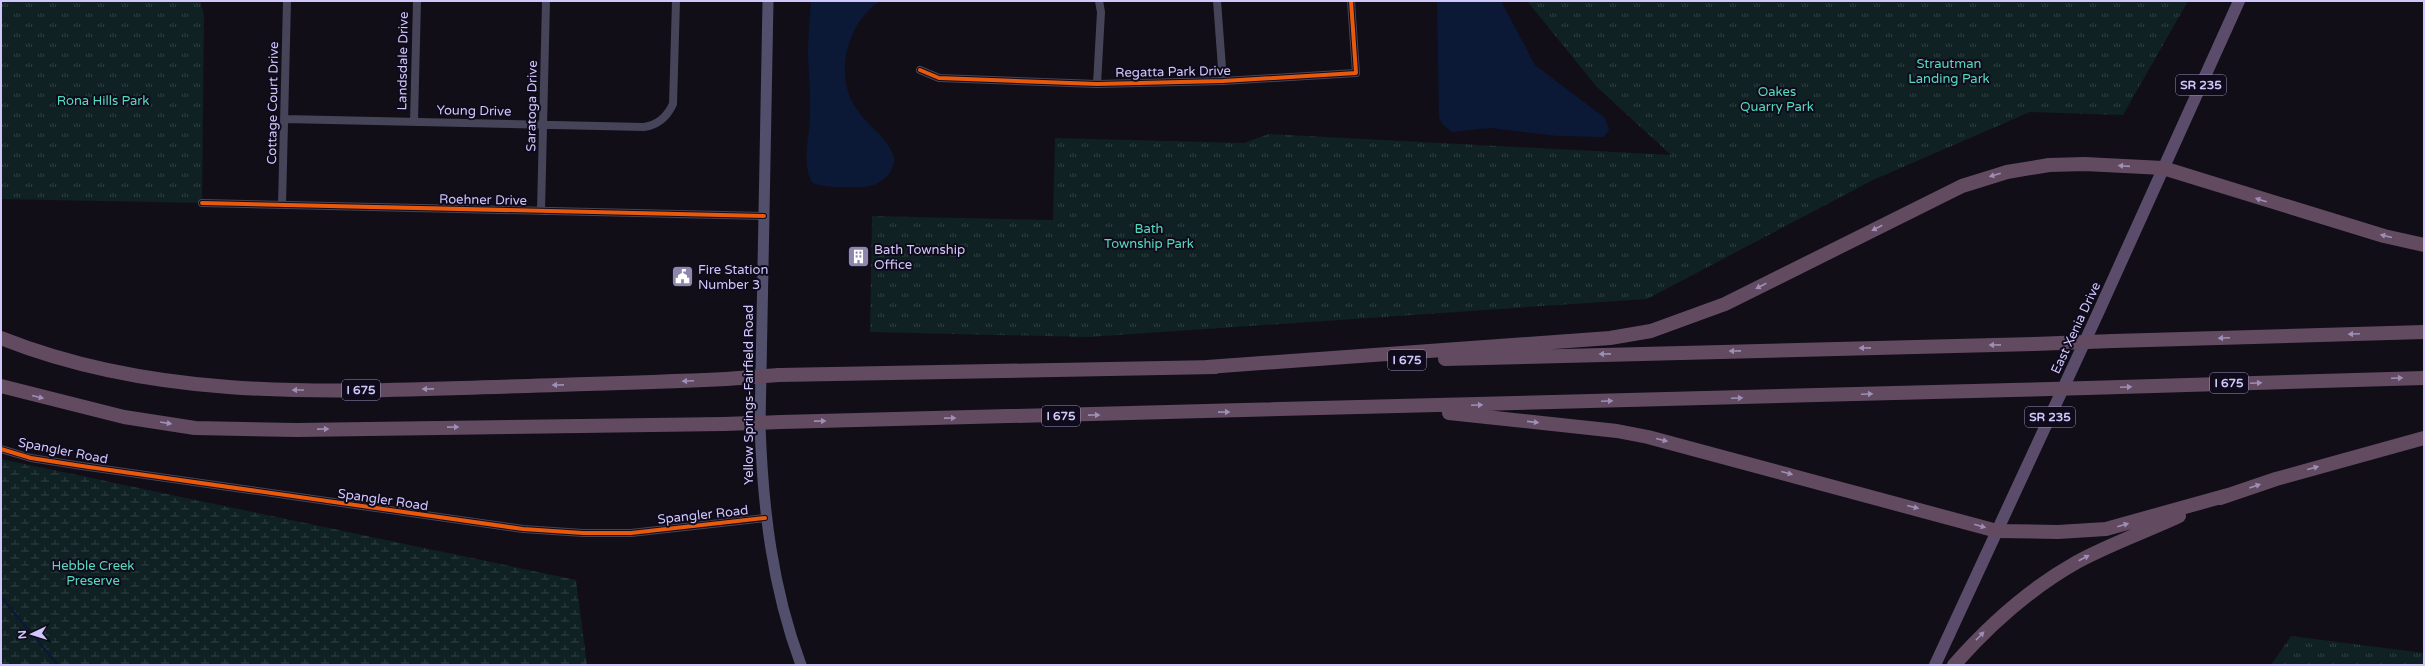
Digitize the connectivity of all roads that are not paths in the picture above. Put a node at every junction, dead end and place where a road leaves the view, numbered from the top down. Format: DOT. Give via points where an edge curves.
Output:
graph roads {
  1 [pos="287,1"];
  2 [pos="417,1"];
  3 [pos="546,1"];
  4 [pos="676,1"];
  5 [pos="768,1"];
  6 [pos="1099,1"];
  7 [pos="1217,1"];
  8 [pos="1351,1"];
  9 [pos="2239,1"];
  10 [pos="920,70"];
  11 [pos="1223,81"];
  12 [pos="1097,84"];
  13 [pos="285,119"];
  14 [pos="414,122"];
  15 [pos="543,124"];
  16 [pos="2163,168"];
  17 [pos="202,203"];
  18 [pos="282,205"];
  19 [pos="541,211"];
  20 [pos="764,216"];
  21 [pos="2424,245"];
  22 [pos="2424,332"];
  23 [pos="1,338"];
  24 [pos="1207,367"];
  25 [pos="2424,378"];
  26 [pos="1,386"];
  27 [pos="1340,409"];
  28 [pos="2424,438"];
  29 [pos="1,449"];
  30 [pos="2228,495"];
  31 [pos="765,518"];
  32 [pos="1996,531"];
  33 [pos="801,665"];
  34 [pos="1935,665"];
  35 [pos="1954,665"];
  1 -- 13 [label="street, Cottage Court Drive"];
  2 -- 14 [label="street, Landsdale Drive"];
  3 -- 15 [label="street, Saratoga Drive"];
  4 -- 15 [label="street, Young Drive" via="674,98 670,110 662,120 644,127"];
  5 -- 20 [label="main road, Yellow Springs-Fairfield Road"];
  6 -- 12 [label="street" via="1101,12"];
  7 -- 11 [label="street"];
  8 -- 11 [label="street, Regatta Park Drive" via="1356,73"];
  9 -- 16 [label="main road, East Xenia Drive / SR 235"];
  10 -- 12 [label="street, Regatta Park Drive" via="939,78"];
  11 -- 12 [label="street, Regatta Park Drive"];
  13 -- 14 [label="street, Young Drive"];
  13 -- 18 [label="street, Cottage Court Drive"];
  14 -- 15 [label="street, Young Drive"];
  15 -- 19 [label="street, Saratoga Drive"];
  21 -- 16 [label="highway, one-way" via="2384,236"];
  16 -- 24 [label="highway, one-way" via="2070,164 2028,168 1984,178 1935,199 1725,304 1651,331 1610,338"];
  16 -- 32 [label="main road, East Xenia Drive / SR 235"];
  17 -- 18 [label="street, Roehner Drive"];
  18 -- 19 [label="street, Roehner Drive"];
  19 -- 20 [label="street, Roehner Drive"];
  20 -- 31 [label="main road, Yellow Springs-Fairfield Road" via="760,426"];
  22 -- 24 [label="highway, I 675, one-way, bridge"];
  24 -- 23 [label="highway, I 675, one-way, bridge" via="779,375 626,384 430,389 240,389 197,386 109,372 28,349"];
  27 -- 25 [label="highway, I 675, one-way, bridge"];
  26 -- 27 [label="highway, I 675, one-way, bridge" via="124,417 195,428 297,430 724,424"];
  27 -- 32 [label="highway, one-way" via="1446,413 1617,431 1648,437"];
  30 -- 28 [label="highway, one-way"];
  29 -- 31 [label="street, Spangler Road" via="31,458 82,466 523,529 631,533"];
  32 -- 30 [label="highway, one-way" via="2058,532 2106,529"];
  35 -- 30 [label="highway, one-way" via="2002,615 2054,576 2112,544"];
  31 -- 33 [label="main road, Yellow Springs-Fairfield Road" via="779,596"];
  32 -- 34 [label="main road, East Xenia Drive / SR 235"];
}
